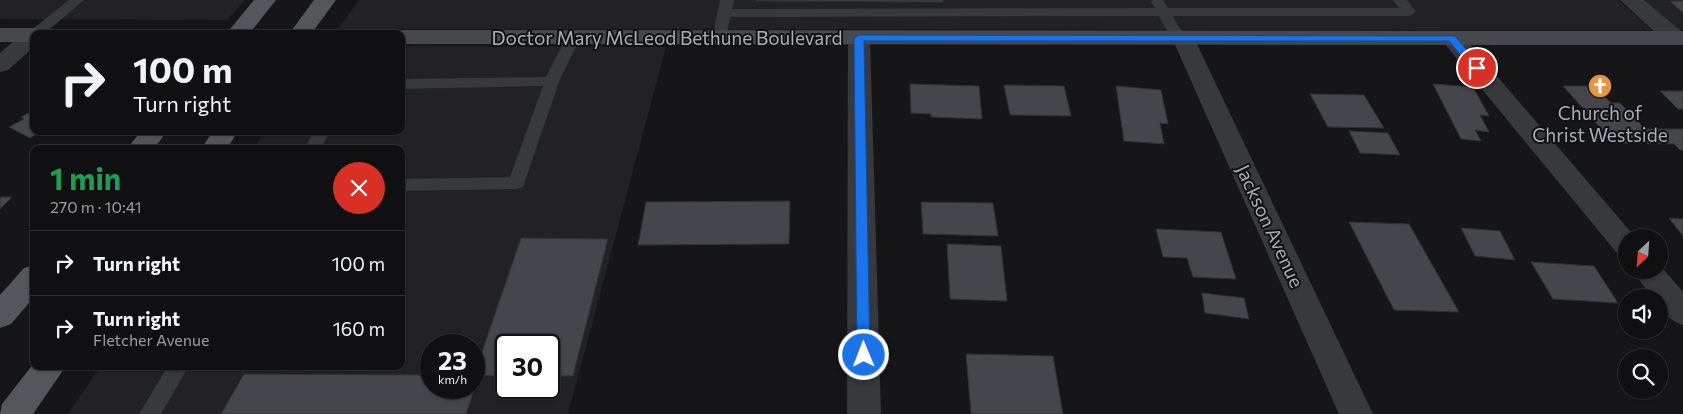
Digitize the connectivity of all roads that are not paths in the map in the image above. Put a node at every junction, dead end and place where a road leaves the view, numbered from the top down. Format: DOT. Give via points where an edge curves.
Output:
graph roads {
  1 [pos="77,0"];
  2 [pos="265,0"];
  3 [pos="325,0"];
  4 [pos="1400,0"];
  5 [pos="1631,0"];
  6 [pos="1159,5"];
  7 [pos="726,6"];
  8 [pos="987,6"];
  9 [pos="40,30"];
  10 [pos="240,30"];
  11 [pos="303,30"];
  12 [pos="0,35"];
  13 [pos="30,35"];
  14 [pos="405,37"];
  15 [pos="573,38"];
  16 [pos="859,38"];
  17 [pos="1183,38"];
  18 [pos="1452,38"];
  19 [pos="1679,38"];
  20 [pos="30,39"];
  21 [pos="719,39"];
  22 [pos="0,65"];
  23 [pos="553,79"];
  24 [pos="405,84"];
  25 [pos="152,135"];
  26 [pos="143,145"];
  27 [pos="405,185"];
  28 [pos="1618,236"];
  29 [pos="1655,279"];
  30 [pos="30,281"];
  31 [pos="1683,313"];
  32 [pos="0,316"];
  33 [pos="47,370"];
  34 [pos="177,370"];
  35 [pos="14,414"];
  36 [pos="150,414"];
  37 [pos="864,414"];
  38 [pos="1356,414"];
  1 -- 9 [label="lane"];
  2 -- 10 [label="main road"];
  3 -- 11 [label="main road"];
  4 -- 6 [label="lane" via="1409,12"];
  5 -- 19 [label="street"];
  6 -- 8 [label="lane"];
  6 -- 17 [label="lane" via="1172,28"];
  7 -- 8 [label="lane"];
  7 -- 21 [label="lane"];
  12 -- 13 [label="street"];
  14 -- 15 [label="street, Doctor Mary McLeod Bethune Boulevard"];
  15 -- 21 [label="street, Doctor Mary McLeod Bethune Boulevard"];
  15 -- 23 [label="lane"];
  16 -- 17 [label="street, Doctor Mary McLeod Bethune Boulevard"];
  16 -- 21 [label="street, Doctor Mary McLeod Bethune Boulevard"];
  16 -- 37 [label="street"];
  17 -- 18 [label="street, Doctor Mary McLeod Bethune Boulevard"];
  17 -- 38 [label="street, Jackson Avenue"];
  18 -- 19 [label="street, Doctor Mary McLeod Bethune Boulevard"];
  18 -- 28 [label="street"];
  20 -- 22 [label="street"];
  23 -- 24 [label="lane" via="545,82"];
  23 -- 27 [label="lane" via="517,183"];
  25 -- 26 [label="main road"];
  29 -- 31 [label="street"];
  30 -- 32 [label="main road"];
  33 -- 35 [label="main road"];
  34 -- 36 [label="lane"];
}
